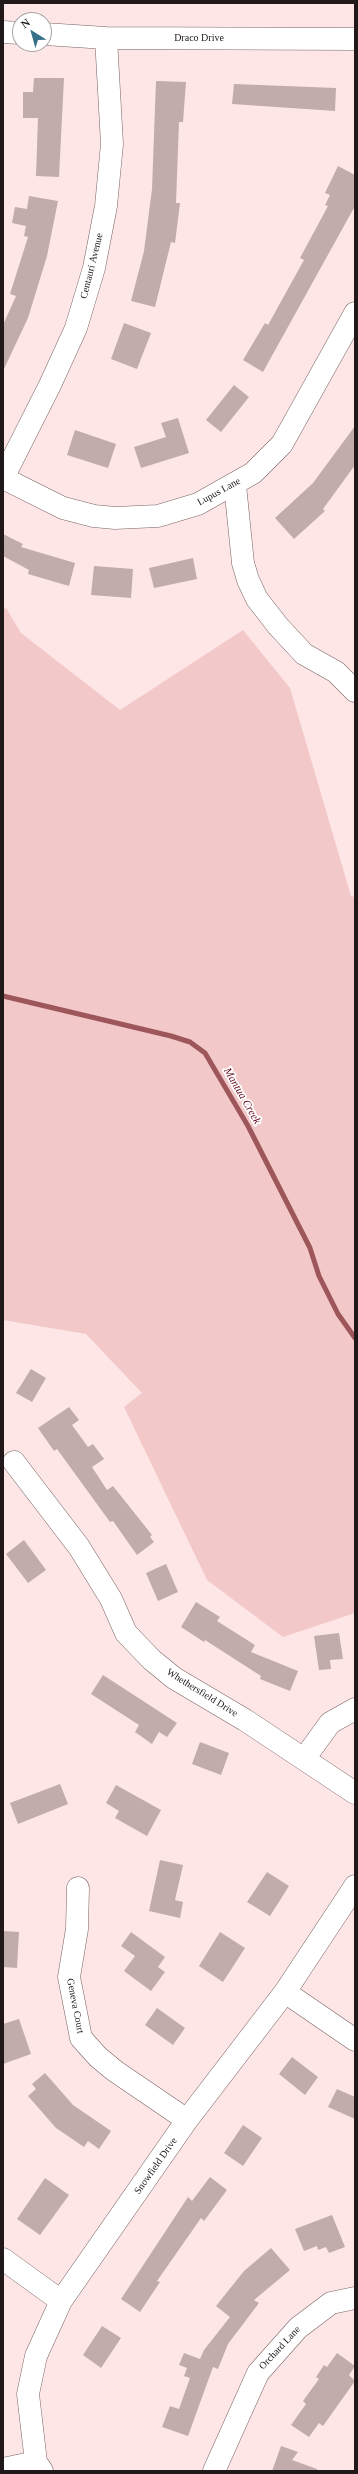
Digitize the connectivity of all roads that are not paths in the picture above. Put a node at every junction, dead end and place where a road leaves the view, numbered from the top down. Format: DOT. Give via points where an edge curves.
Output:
graph roads {
  1 [pos="52,35"];
  2 [pos="106,38"];
  3 [pos="355,39"];
  4 [pos="355,313"];
  5 [pos="3,478"];
  6 [pos="235,485"];
  7 [pos="345,670"];
  8 [pos="355,691"];
  9 [pos="14,1462"];
  10 [pos="355,1709"];
  11 [pos="304,1759"];
  12 [pos="355,1793"];
  13 [pos="355,1886"];
  14 [pos="78,1888"];
  15 [pos="285,1992"];
  16 [pos="355,2040"];
  17 [pos="187,2120"];
  18 [pos="3,2259"];
  19 [pos="355,2298"];
  20 [pos="61,2301"];
  21 [pos="39,2466"];
  22 [pos="3,2469"];
  23 [pos="214,2471"];
  1 -- 2 [label="street, Draco Drive"];
  2 -- 3 [label="street, Draco Drive"];
  2 -- 5 [label="street, Centauri Avenue" via="112,144 106,206 94,268 76,328"];
  4 -- 6 [label="street, Lupus Lane" via="282,444 252,473"];
  5 -- 6 [label="street, Lupus Lane" via="63,508 94,516 115,518 158,516 178,512"];
  6 -- 7 [label="street" via="244,563 248,580 257,599 304,654"];
  7 -- 8 [label="street"];
  9 -- 11 [label="street, Whethersfield Drive" via="79,1547 111,1599 126,1633 152,1660 174,1678"];
  10 -- 11 [label="street" via="330,1723"];
  11 -- 12 [label="street, Whethersfield Drive"];
  13 -- 15 [label="street, Snowfield Drive"];
  14 -- 17 [label="street, Geneva Court" via="77,1929 69,1977 81,2038 115,2071"];
  15 -- 16 [label="street"];
  15 -- 17 [label="street, Snowfield Drive"];
  17 -- 20 [label="street, Snowfield Drive"];
  18 -- 20 [label="street"];
  19 -- 23 [label="street, Orchard Lane" via="331,2303 298,2328 258,2373"];
  20 -- 21 [label="street, Snowfield Drive" via="36,2356 28,2394"];
  21 -- 22 [label="street"];
}
